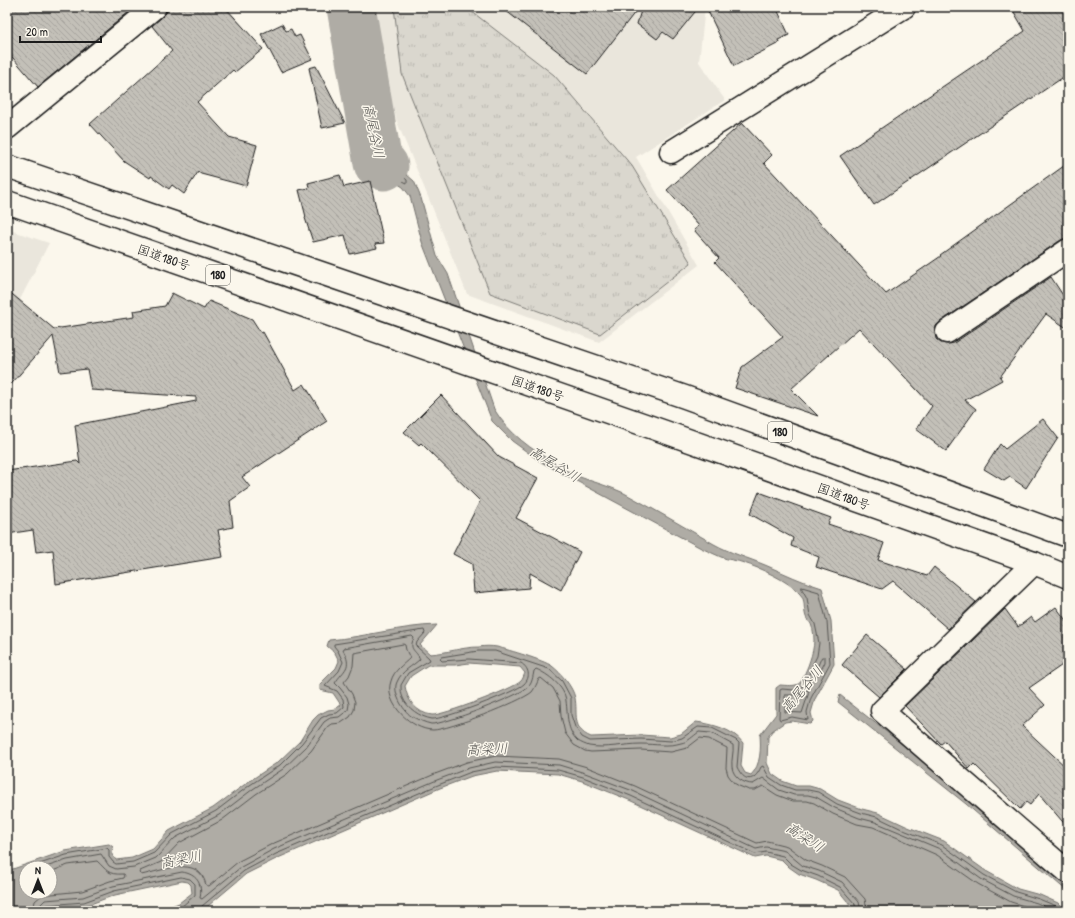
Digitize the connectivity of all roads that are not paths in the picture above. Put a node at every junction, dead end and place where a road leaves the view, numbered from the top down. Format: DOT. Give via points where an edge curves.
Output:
graph roads {
  1 [pos="155,7"];
  2 [pos="904,7"];
  3 [pos="8,125"];
  4 [pos="671,152"];
  5 [pos="7,166"];
  6 [pos="7,202"];
  7 [pos="1068,250"];
  8 [pos="947,332"];
  9 [pos="1068,536"];
  10 [pos="1034,563"];
  11 [pos="1068,577"];
  12 [pos="1068,872"];
  1 -- 3 [label="main road"];
  2 -- 4 [label="main road"];
  5 -- 9 [label="main road, 180" via="685,397"];
  6 -- 10 [label="main road, 国道180号 / 180"];
  7 -- 8 [label="main road"];
  10 -- 11 [label="main road, 国道180号 / 180"];
  10 -- 12 [label="main road" via="882,711"];
}
